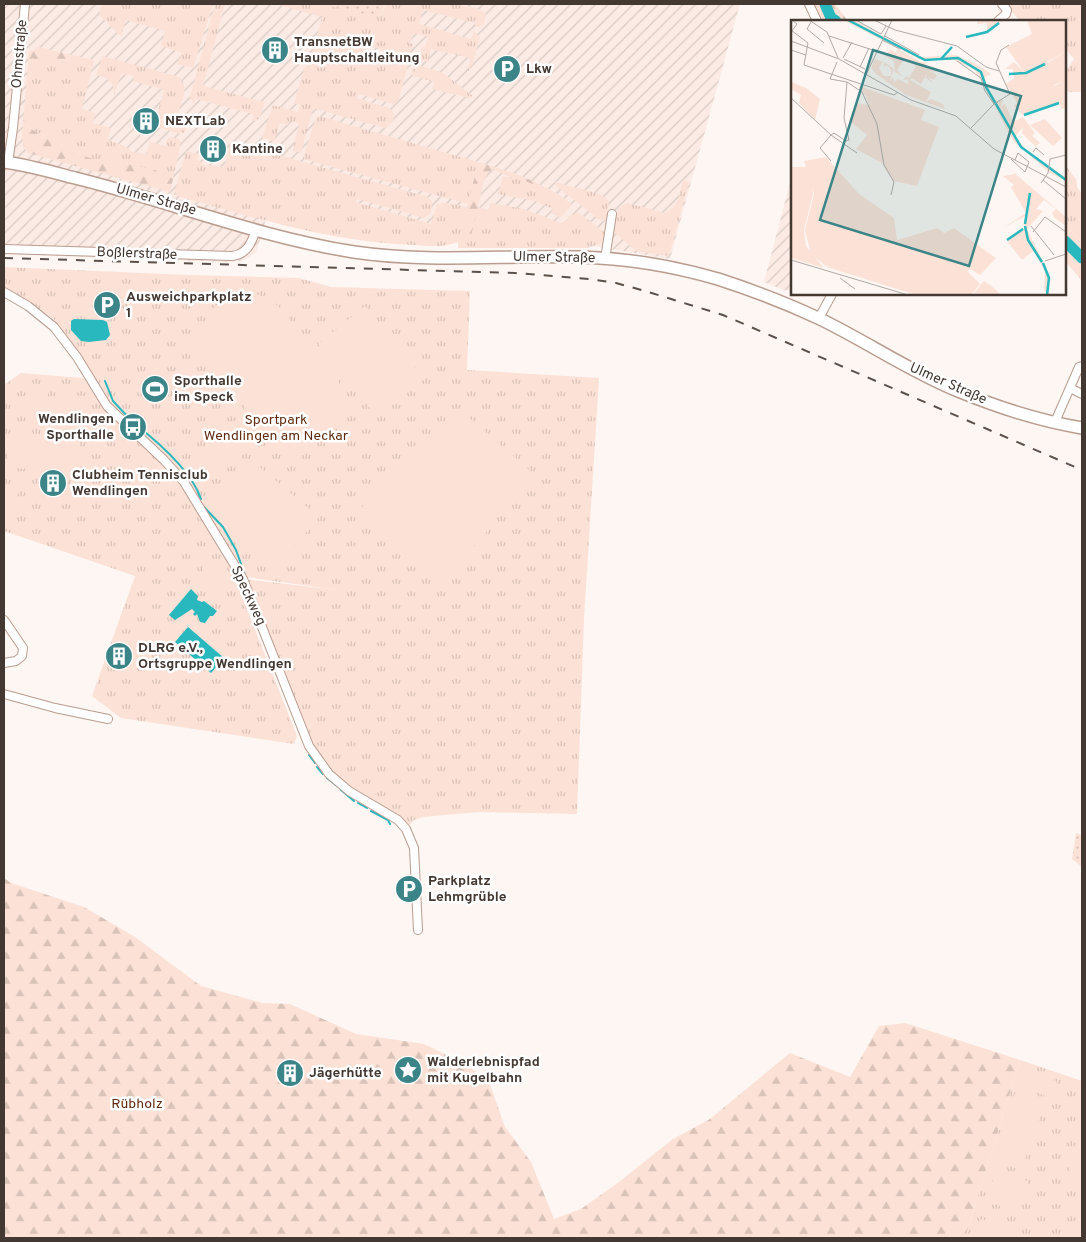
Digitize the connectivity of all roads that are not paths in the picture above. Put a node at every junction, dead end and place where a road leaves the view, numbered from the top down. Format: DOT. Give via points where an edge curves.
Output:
graph roads {
  1 [pos="24,4"];
  2 [pos="809,4"];
  3 [pos="1002,4"];
  4 [pos="817,20"];
  5 [pos="999,20"];
  6 [pos="6,163"];
  7 [pos="612,214"];
  8 [pos="256,230"];
  9 [pos="4,249"];
  10 [pos="605,258"];
  11 [pos="4,292"];
  12 [pos="831,295"];
  13 [pos="819,318"];
  14 [pos="1082,366"];
  15 [pos="1070,388"];
  16 [pos="1082,394"];
  17 [pos="1055,422"];
  18 [pos="1082,428"];
  19 [pos="4,620"];
  20 [pos="4,663"];
  21 [pos="4,694"];
  22 [pos="108,719"];
  23 [pos="418,930"];
  1 -- 6 [label="street, Ohmstraße" via="14,118"];
  2 -- 4 [label="street"];
  3 -- 5 [label="street" via="1007,10"];
  6 -- 8 [label="main road, Ulmer Straße" via="110,187"];
  7 -- 10 [label="street"];
  8 -- 9 [label="street, Boßlerstraße" via="247,250 232,256"];
  8 -- 10 [label="main road, Ulmer Straße" via="325,247 383,255"];
  10 -- 13 [label="main road, Ulmer Straße" via="694,272 750,289"];
  11 -- 23 [label="street, Speckweg" via="54,326 107,406 184,482 243,579 309,746 328,774 342,786 398,820 406,829 414,848"];
  12 -- 13 [label="street"];
  13 -- 17 [label="main road, Ulmer Straße" via="957,391"];
  14 -- 15 [label="street"];
  15 -- 16 [label="street"];
  15 -- 17 [label="street"];
  17 -- 18 [label="main road, Ulmer Straße"];
  19 -- 20 [label="street" via="23,648 22,656 16,661"];
  21 -- 22 [label="street"];
}
